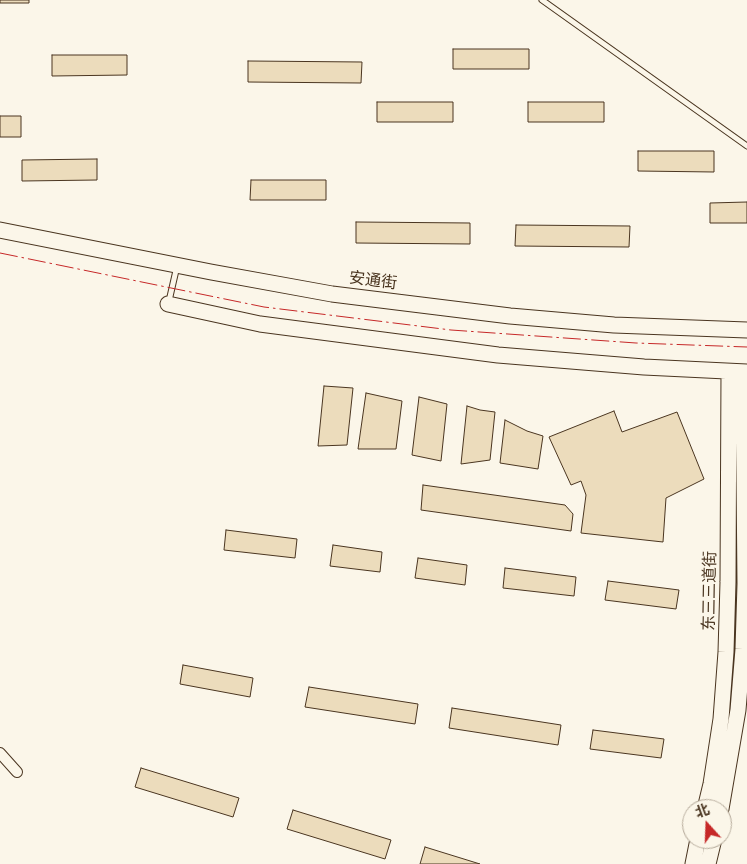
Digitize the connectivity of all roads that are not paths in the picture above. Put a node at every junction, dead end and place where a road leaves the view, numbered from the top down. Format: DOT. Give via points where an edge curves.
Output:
graph roads {
  1 [pos="542,0"];
  2 [pos="747,146"];
  3 [pos="0,230"];
  4 [pos="177,266"];
  5 [pos="168,304"];
  6 [pos="747,330"];
  7 [pos="740,372"];
  8 [pos="0,754"];
  9 [pos="17,772"];
  10 [pos="707,799"];
  11 [pos="724,799"];
  12 [pos="696,849"];
  13 [pos="712,849"];
  14 [pos="693,864"];
  15 [pos="708,864"];
  1 -- 2 [label="lane"];
  3 -- 4 [label="main road, 安通街"];
  4 -- 5 [label="lane"];
  4 -- 6 [label="main road, 安通街" via="332,294 510,316 614,325"];
  5 -- 7 [label="main road" via="260,324 488,354"];
  7 -- 10 [label="main road, 东三三道街" via="726,652"];
  7 -- 11 [label="main road, 东三三道街" via="743,649 738,710"];
  8 -- 9 [label="street"];
  12 -- 14 [label="main road"];
  13 -- 15 [label="main road"];
}
